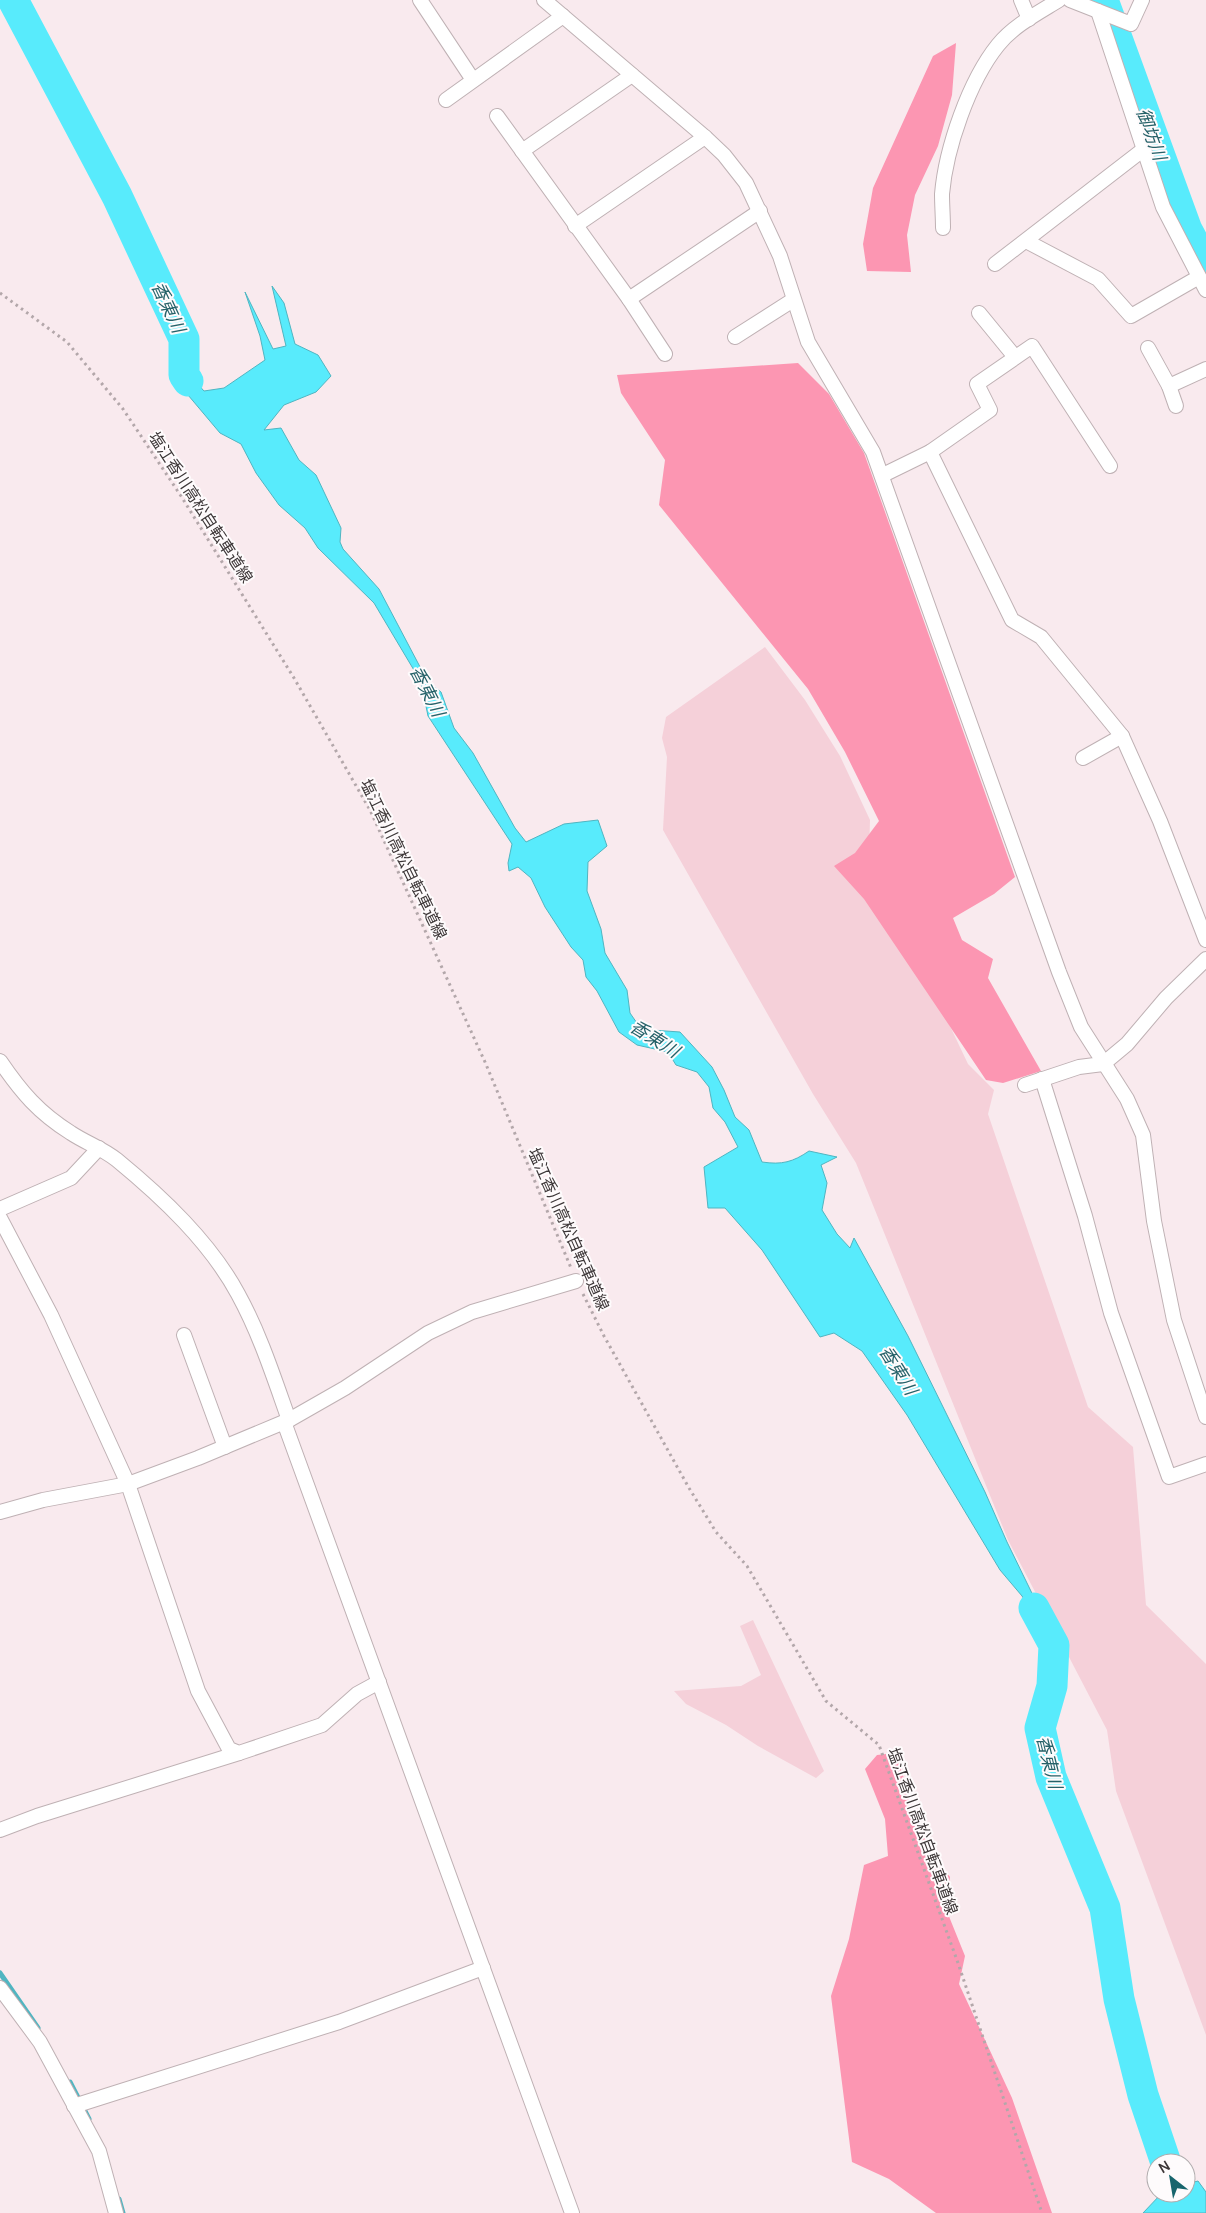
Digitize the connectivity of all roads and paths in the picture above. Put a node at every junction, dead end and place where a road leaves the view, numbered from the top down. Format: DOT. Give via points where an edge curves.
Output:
graph roads {
  1 [pos="420,0"];
  2 [pos="544,0"];
  3 [pos="1022,0"];
  4 [pos="1059,0"];
  5 [pos="1070,0"];
  6 [pos="1142,0"];
  7 [pos="1098,11"];
  8 [pos="563,16"];
  9 [pos="1029,19"];
  10 [pos="632,74"];
  11 [pos="473,80"];
  12 [pos="446,100"];
  13 [pos="497,116"];
  14 [pos="705,137"];
  15 [pos="1144,149"];
  16 [pos="522,151"];
  17 [pos="760,211"];
  18 [pos="575,226"];
  19 [pos="943,228"];
  20 [pos="1026,241"];
  21 [pos="995,264"];
  22 [pos="1199,277"];
  23 [pos="1206,290"];
  24 [pos="0,293"];
  25 [pos="629,299"];
  26 [pos="793,300"];
  27 [pos="979,313"];
  28 [pos="735,337"];
  29 [pos="1148,348"];
  30 [pos="664,354"];
  31 [pos="1015,357"];
  32 [pos="1206,369"];
  33 [pos="1169,386"];
  34 [pos="1176,406"];
  35 [pos="930,452"];
  36 [pos="1110,466"];
  37 [pos="883,475"];
  38 [pos="1122,736"];
  39 [pos="1084,758"];
  40 [pos="1206,940"];
  41 [pos="1206,959"];
  42 [pos="0,1061"];
  43 [pos="1104,1064"];
  44 [pos="1042,1079"];
  45 [pos="1025,1085"];
  46 [pos="99,1148"];
  47 [pos="0,1209"];
  48 [pos="0,1218"];
  49 [pos="576,1281"];
  50 [pos="184,1336"];
  51 [pos="1206,1417"];
  52 [pos="287,1421"];
  53 [pos="225,1447"];
  54 [pos="1206,1464"];
  55 [pos="128,1484"];
  56 [pos="0,1512"];
  57 [pos="379,1682"];
  58 [pos="239,1753"];
  59 [pos="0,1830"];
  60 [pos="483,1968"];
  61 [pos="0,1988"];
  62 [pos="74,2106"];
  63 [pos="116,2213"];
  64 [pos="572,2213"];
  65 [pos="1042,2213"];
  1 -- 11 [label="street"];
  2 -- 8 [label="street"];
  3 -- 9 [label="street"];
  4 -- 9 [label="street"];
  5 -- 7 [label="street"];
  6 -- 7 [label="street" via="1131,24"];
  7 -- 15 [label="street"];
  8 -- 10 [label="street"];
  8 -- 11 [label="street"];
  9 -- 19 [label="street" via="998,44 974,84 954,134 942,193"];
  10 -- 14 [label="street"];
  10 -- 16 [label="street"];
  11 -- 12 [label="street"];
  13 -- 16 [label="street"];
  14 -- 17 [label="street" via="746,183"];
  14 -- 18 [label="street"];
  15 -- 20 [label="street"];
  15 -- 22 [label="street" via="1163,207"];
  16 -- 18 [label="street"];
  17 -- 25 [label="street"];
  17 -- 26 [label="street" via="780,256"];
  18 -- 25 [label="street"];
  20 -- 21 [label="street"];
  20 -- 22 [label="street" via="1098,279 1131,316"];
  22 -- 23 [label="street"];
  24 -- 49 [label="path, 塩江香川高松自転車道線" via="67,342 123,409 294,678 370,810 485,1062"];
  25 -- 30 [label="street"];
  26 -- 28 [label="street"];
  26 -- 37 [label="street" via="808,342 873,452"];
  27 -- 31 [label="street"];
  29 -- 33 [label="street"];
  31 -- 35 [label="street" via="977,384 990,410"];
  31 -- 36 [label="street" via="1032,346"];
  32 -- 33 [label="street"];
  33 -- 34 [label="street"];
  35 -- 37 [label="street"];
  35 -- 38 [label="street" via="1012,620 1041,637"];
  37 -- 43 [label="street" via="1059,972 1081,1027"];
  38 -- 39 [label="street"];
  38 -- 40 [label="street" via="1160,821"];
  41 -- 43 [label="street" via="1166,998 1127,1044"];
  42 -- 46 [label="street" via="37,1109"];
  43 -- 44 [label="street" via="1079,1067"];
  43 -- 51 [label="street" via="1127,1099 1143,1135 1154,1221 1174,1320"];
  44 -- 45 [label="street"];
  44 -- 54 [label="street" via="1111,1313 1169,1477"];
  46 -- 47 [label="street" via="71,1178"];
  46 -- 52 [label="street" via="170,1208 210,1253 232,1284 252,1322"];
  48 -- 55 [label="street" via="51,1315"];
  49 -- 52 [label="street" via="472,1312 428,1333 345,1388"];
  49 -- 65 [label="path, 塩江香川高松自転車道線" via="716,1532 747,1566 826,1701 879,1745 958,1963"];
  50 -- 53 [label="street"];
  52 -- 53 [label="street"];
  52 -- 57 [label="street"];
  53 -- 55 [label="street"];
  55 -- 56 [label="street" via="43,1500"];
  55 -- 58 [label="street" via="198,1691 229,1749"];
  57 -- 58 [label="street" via="357,1694 322,1725"];
  57 -- 60 [label="street"];
  58 -- 59 [label="street"];
  60 -- 62 [label="street" via="339,2022"];
  60 -- 64 [label="street"];
  61 -- 62 [label="street" via="40,2042"];
  62 -- 63 [label="street" via="98,2151"];
}
